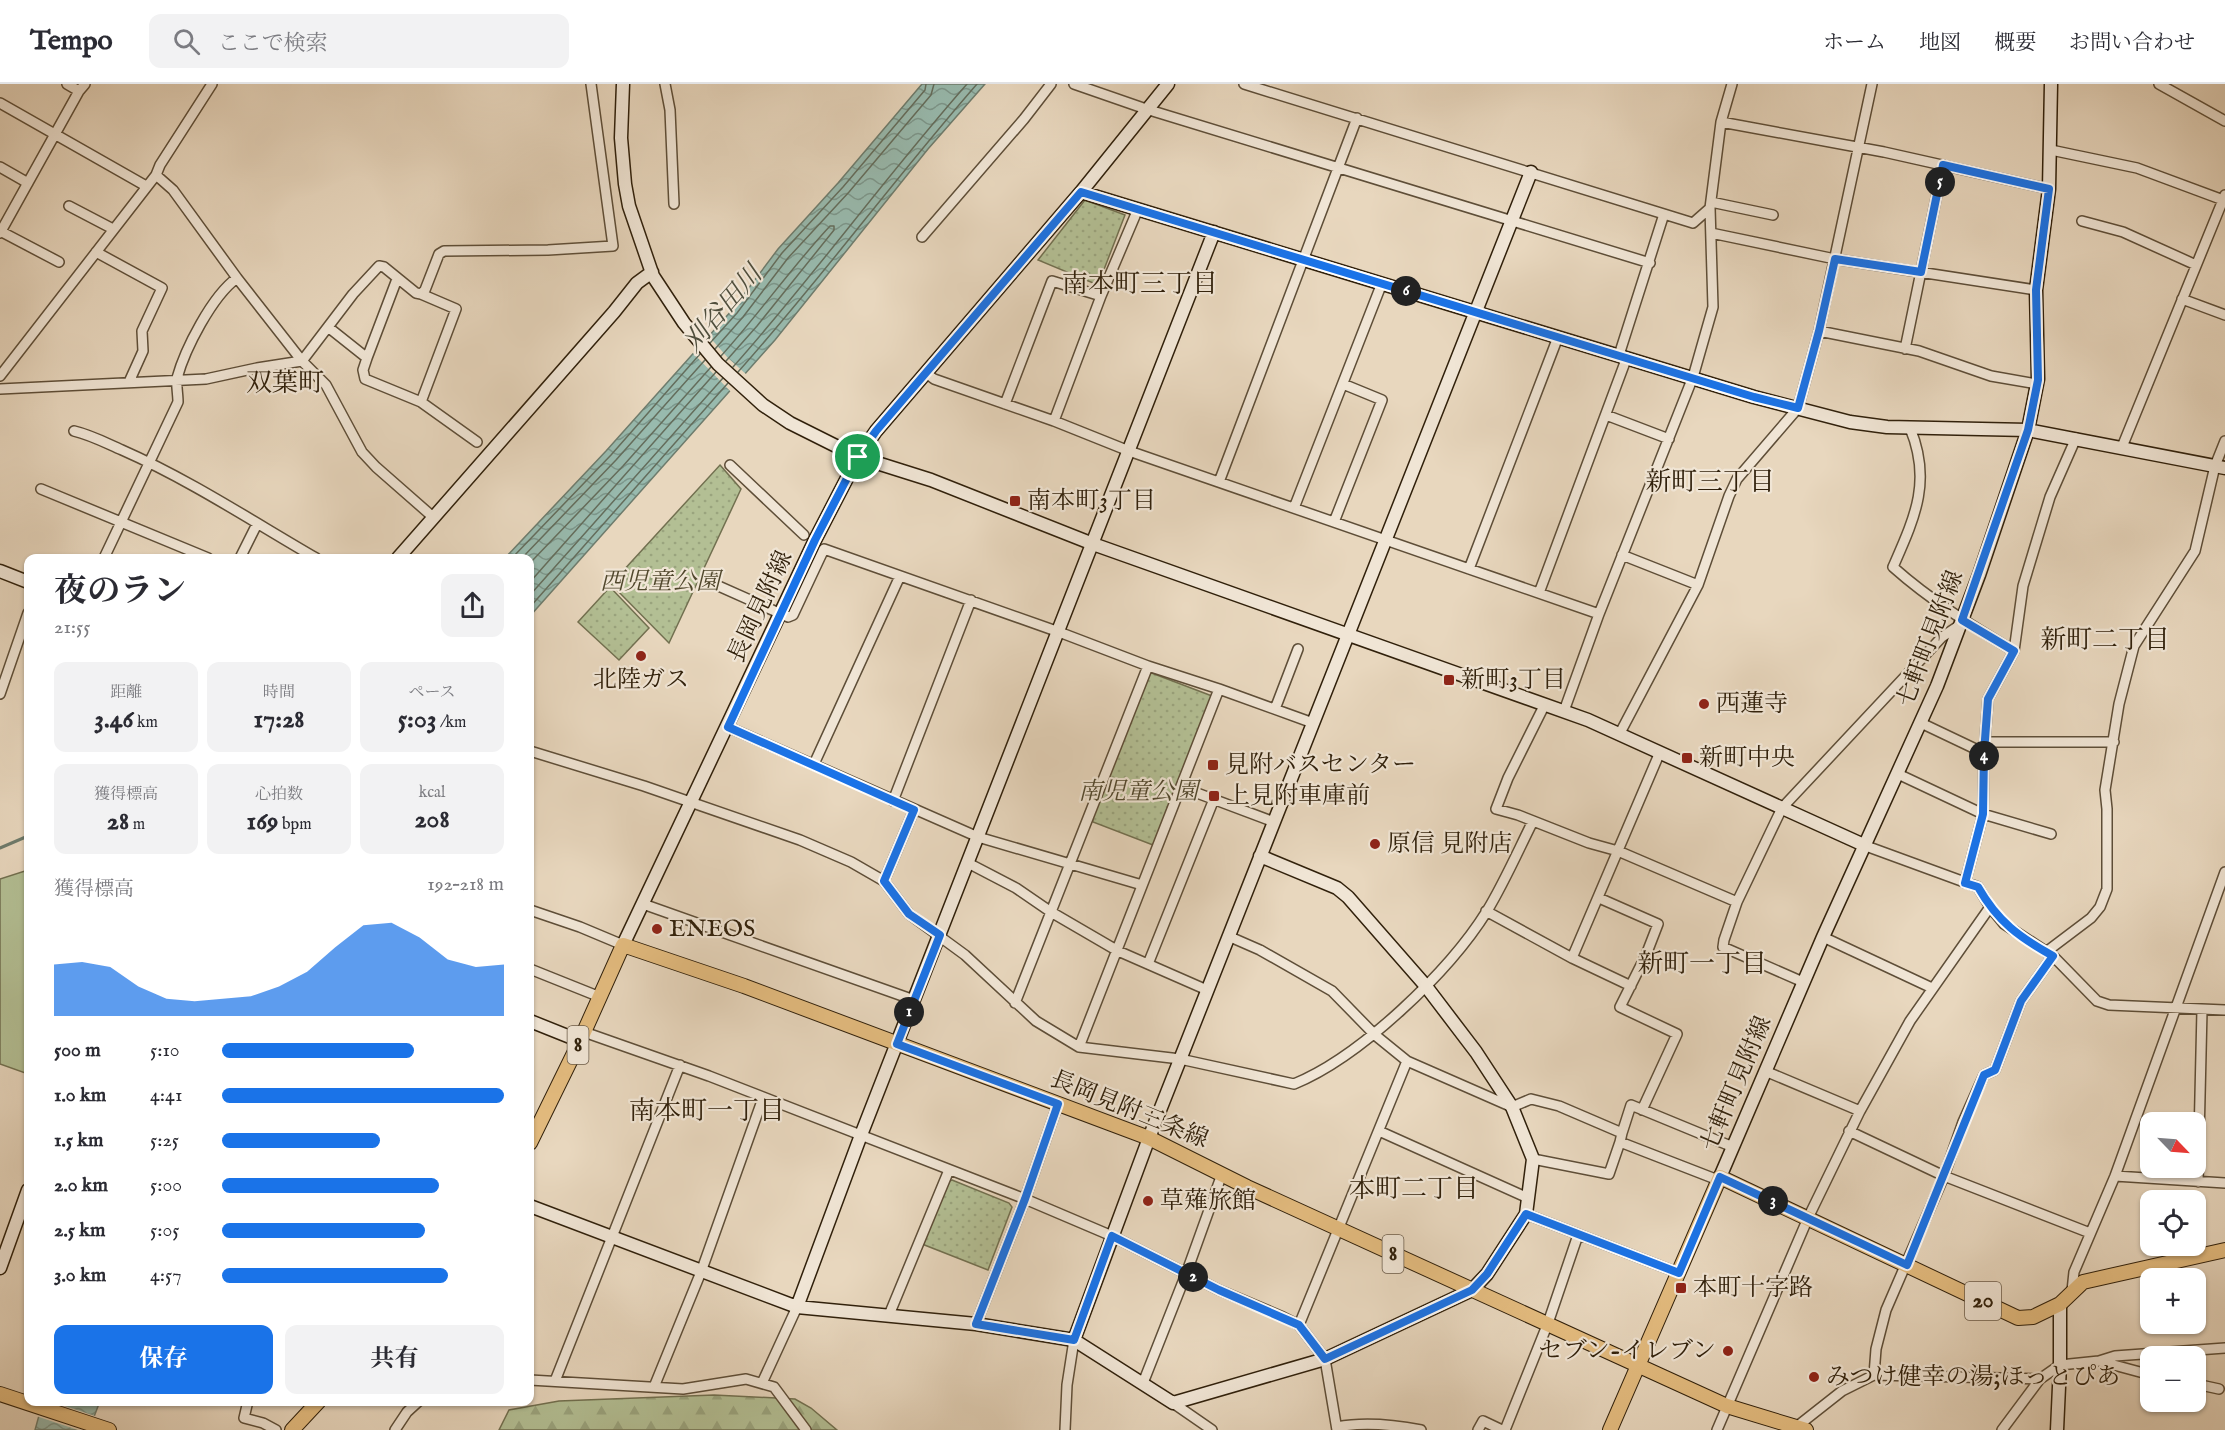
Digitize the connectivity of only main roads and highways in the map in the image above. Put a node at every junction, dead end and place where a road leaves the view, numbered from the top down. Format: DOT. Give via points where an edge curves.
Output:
graph roads {
  1 [pos="534,1135"];
  2 [pos="2225,1250"];
  3 [pos="1639,1365"];
  4 [pos="0,1394"];
  5 [pos="24,1402"];
  6 [pos="36,1406"];
  7 [pos="314,1406"];
  8 [pos="1799,1429"];
  9 [pos="109,1430"];
  10 [pos="292,1430"];
  11 [pos="1610,1430"];
  1 -- 3 [label="main road, 長岡見附三条線 / 8" via="623,945 744,986 1149,1138"];
  2 -- 3 [label="main road, 20" via="2083,1282 2060,1304 2033,1317 2018,1317 1719,1178"];
  3 -- 8 [label="main road, 長岡見附三条線 / 8" via="1727,1406"];
  3 -- 11 [label="main road"];
  4 -- 5 [label="main road"];
  6 -- 9 [label="main road"];
  7 -- 10 [label="main road"];
}
